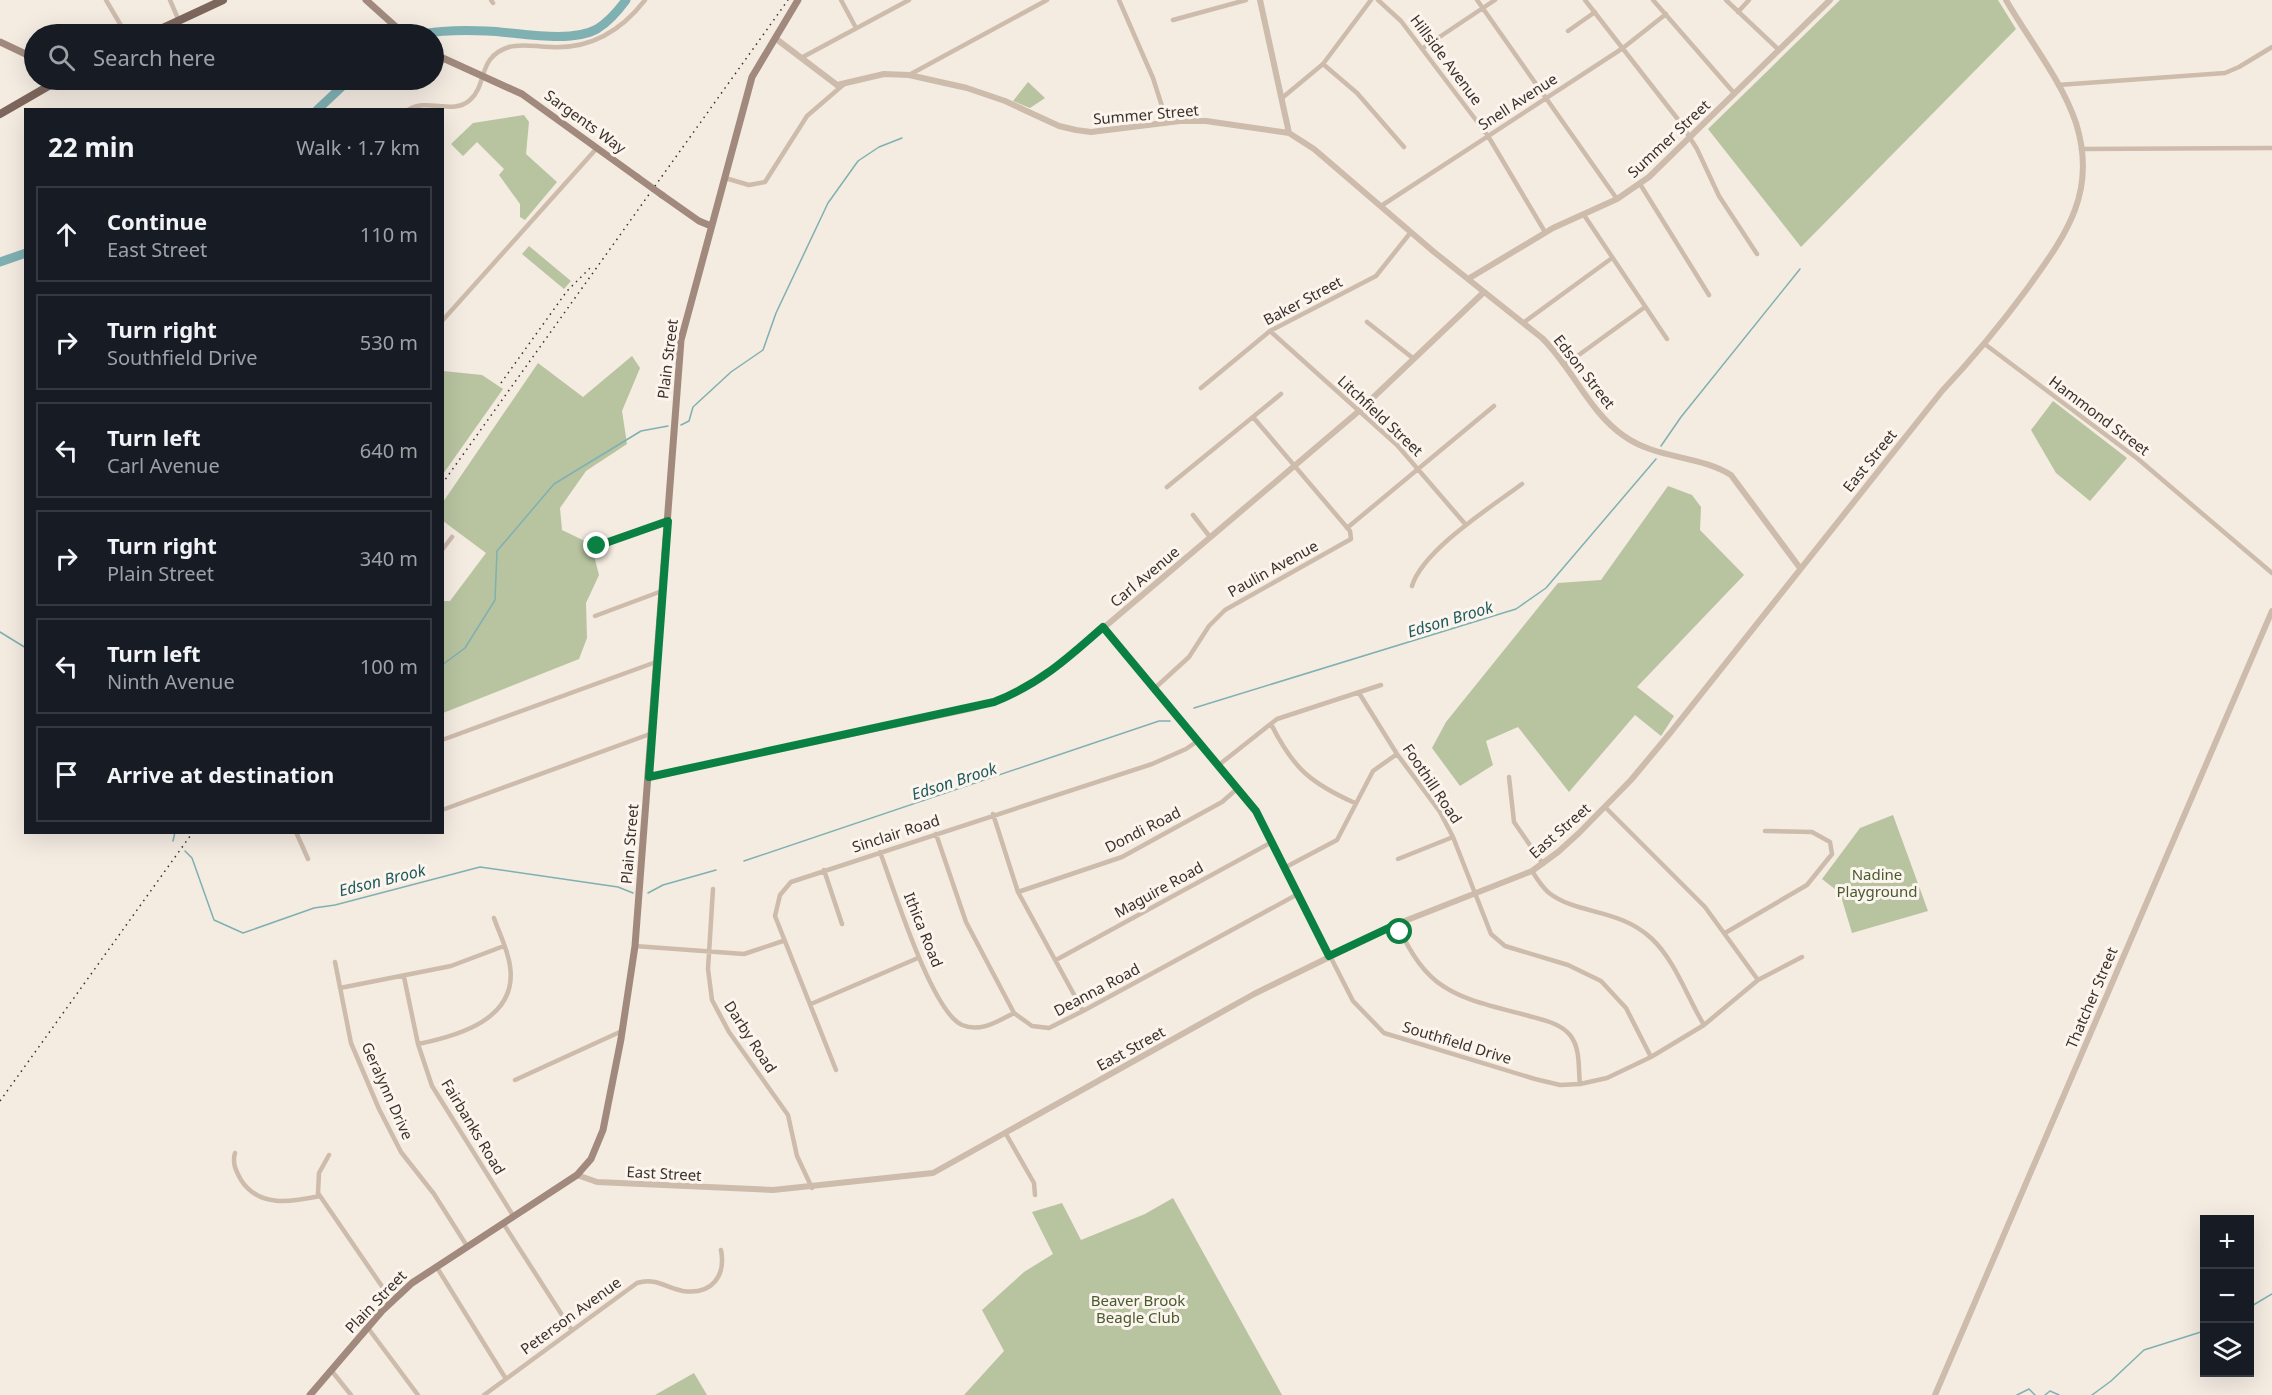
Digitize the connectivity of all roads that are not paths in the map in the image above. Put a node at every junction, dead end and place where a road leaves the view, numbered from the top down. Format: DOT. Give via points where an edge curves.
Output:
graph roads {
  1 [pos="106,0"];
  2 [pos="170,0"];
  3 [pos="223,0"];
  4 [pos="366,0"];
  5 [pos="645,0"];
  6 [pos="798,0"];
  7 [pos="841,0"];
  8 [pos="909,0"];
  9 [pos="1047,0"];
  10 [pos="1119,0"];
  11 [pos="1246,0"];
  12 [pos="1260,0"];
  13 [pos="1371,0"];
  14 [pos="1378,0"];
  15 [pos="1478,0"];
  16 [pos="1495,0"];
  17 [pos="1585,0"];
  18 [pos="1653,0"];
  19 [pos="1726,0"];
  20 [pos="1749,0"];
  21 [pos="1830,0"];
  22 [pos="2006,0"];
  23 [pos="1483,8"];
  24 [pos="1595,12"];
  25 [pos="1738,12"];
  26 [pos="1666,14"];
  27 [pos="1173,20"];
  28 [pos="179,21"];
  29 [pos="120,24"];
  30 [pos="172,24"];
  31 [pos="392,24"];
  32 [pos="856,28"];
  33 [pos="1568,31"];
  34 [pos="777,35"];
  35 [pos="0,42"];
  36 [pos="2272,47"];
  37 [pos="1422,48"];
  38 [pos="1623,48"];
  39 [pos="1779,50"];
  40 [pos="24,53"];
  41 [pos="444,58"];
  42 [pos="801,58"];
  43 [pos="1323,64"];
  44 [pos="482,75"];
  45 [pos="909,75"];
  46 [pos="2058,85"];
  47 [pos="843,86"];
  48 [pos="42,90"];
  49 [pos="1734,93"];
  50 [pos="1282,98"];
  51 [pos="1545,98"];
  52 [pos="413,108"];
  53 [pos="0,114"];
  54 [pos="1167,122"];
  55 [pos="1289,133"];
  56 [pos="1488,136"];
  57 [pos="1690,137"];
  58 [pos="1404,147"];
  59 [pos="597,148"];
  60 [pos="2272,148"];
  61 [pos="2081,149"];
  62 [pos="725,178"];
  63 [pos="1640,184"];
  64 [pos="1617,199"];
  65 [pos="1381,206"];
  66 [pos="1584,215"];
  67 [pos="711,226"];
  68 [pos="1411,232"];
  69 [pos="1545,232"];
  70 [pos="1757,254"];
  71 [pos="1612,258"];
  72 [pos="1468,279"];
  73 [pos="1484,292"];
  74 [pos="1709,295"];
  75 [pos="1645,308"];
  76 [pos="444,319"];
  77 [pos="1367,322"];
  78 [pos="1523,323"];
  79 [pos="1270,331"];
  80 [pos="1667,339"];
  81 [pos="1986,345"];
  82 [pos="1415,360"];
  83 [pos="1565,365"];
  84 [pos="1201,388"];
  85 [pos="1281,394"];
  86 [pos="1494,406"];
  87 [pos="1359,411"];
  88 [pos="1253,417"];
  89 [pos="1295,466"];
  90 [pos="1419,468"];
  91 [pos="1522,484"];
  92 [pos="1167,487"];
  93 [pos="1192,515"];
  94 [pos="668,521"];
  95 [pos="1466,525"];
  96 [pos="1347,528"];
  97 [pos="452,537"];
  98 [pos="1210,537"];
  99 [pos="597,546"];
  100 [pos="444,547"];
  101 [pos="1800,568"];
  102 [pos="2272,573"];
  103 [pos="1412,586"];
  104 [pos="662,591"];
  105 [pos="2272,611"];
  106 [pos="595,616"];
  107 [pos="1103,627"];
  108 [pos="656,662"];
  109 [pos="1381,685"];
  110 [pos="1155,688"];
  111 [pos="1359,693"];
  112 [pos="1270,724"];
  113 [pos="650,734"];
  114 [pos="444,739"];
  115 [pos="1198,740"];
  116 [pos="1397,754"];
  117 [pos="1220,764"];
  118 [pos="649,777"];
  119 [pos="1509,777"];
  120 [pos="1238,788"];
  121 [pos="1355,803"];
  122 [pos="1605,807"];
  123 [pos="444,809"];
  124 [pos="993,814"];
  125 [pos="1765,831"];
  126 [pos="297,834"];
  127 [pos="936,834"];
  128 [pos="1453,837"];
  129 [pos="1272,842"];
  130 [pos="880,852"];
  131 [pos="308,859"];
  132 [pos="1398,859"];
  133 [pos="1543,864"];
  134 [pos="1286,867"];
  135 [pos="824,870"];
  136 [pos="1532,871"];
  137 [pos="713,890"];
  138 [pos="1018,892"];
  139 [pos="1474,893"];
  140 [pos="1298,894"];
  141 [pos="494,918"];
  142 [pos="842,924"];
  143 [pos="1397,924"];
  144 [pos="1725,933"];
  145 [pos="783,940"];
  146 [pos="504,946"];
  147 [pos="635,946"];
  148 [pos="708,951"];
  149 [pos="1329,956"];
  150 [pos="1802,957"];
  151 [pos="918,958"];
  152 [pos="1056,960"];
  153 [pos="335,962"];
  154 [pos="404,977"];
  155 [pos="1758,980"];
  156 [pos="340,988"];
  157 [pos="811,1004"];
  158 [pos="1083,1011"];
  159 [pos="1014,1013"];
  160 [pos="1704,1025"];
  161 [pos="622,1030"];
  162 [pos="418,1044"];
  163 [pos="1651,1057"];
  164 [pos="836,1070"];
  165 [pos="515,1080"];
  166 [pos="1580,1084"];
  167 [pos="1006,1134"];
  168 [pos="235,1153"];
  169 [pos="329,1155"];
  170 [pos="577,1175"];
  171 [pos="812,1188"];
  172 [pos="1035,1195"];
  173 [pos="320,1196"];
  174 [pos="514,1216"];
  175 [pos="503,1223"];
  176 [pos="467,1246"];
  177 [pos="721,1250"];
  178 [pos="436,1266"];
  179 [pos="392,1301"];
  180 [pos="368,1328"];
  181 [pos="571,1329"];
  182 [pos="331,1370"];
  183 [pos="506,1379"];
  184 [pos="310,1395"];
  185 [pos="351,1395"];
  186 [pos="418,1395"];
  187 [pos="484,1395"];
  188 [pos="1935,1395"];
  1 -- 29 [label="street"];
  2 -- 28 [label="street"];
  3 -- 28 [label="main road"];
  4 -- 31 [label="main road"];
  5 -- 44 [label="street" via="624,24 602,38 566,47 509,47 494,56"];
  6 -- 34 [label="main road, Plain Street"];
  7 -- 32 [label="street"];
  8 -- 32 [label="street"];
  9 -- 45 [label="street"];
  10 -- 54 [label="street" via="1153,78"];
  11 -- 27 [label="street"];
  12 -- 50 [label="street"];
  13 -- 43 [label="street"];
  14 -- 37 [label="street, Hillside Avenue"];
  15 -- 23 [label="street"];
  16 -- 23 [label="street"];
  17 -- 24 [label="street"];
  18 -- 26 [label="street"];
  19 -- 25 [label="street"];
  20 -- 25 [label="street"];
  21 -- 39 [label="street, Summer Street"];
  22 -- 46 [label="street, East Street"];
  23 -- 37 [label="street"];
  23 -- 51 [label="street"];
  24 -- 33 [label="street"];
  24 -- 38 [label="street"];
  25 -- 39 [label="street"];
  26 -- 38 [label="street, Snell Avenue"];
  26 -- 49 [label="street"];
  28 -- 30 [label="main road"];
  32 -- 42 [label="street"];
  34 -- 42 [label="street"];
  34 -- 62 [label="main road, Plain Street" via="752,77"];
  35 -- 40 [label="main road"];
  36 -- 46 [label="street" via="2225,73"];
  37 -- 56 [label="street, Hillside Avenue"];
  38 -- 51 [label="street, Snell Avenue"];
  38 -- 57 [label="street"];
  39 -- 49 [label="street, Summer Street"];
  41 -- 44 [label="main road, Sargents Way"];
  42 -- 47 [label="street" via="831,82"];
  43 -- 50 [label="street"];
  43 -- 58 [label="street" via="1357,93"];
  44 -- 52 [label="street" via="475,93 463,104 446,107 427,103"];
  44 -- 59 [label="main road, Sargents Way" via="537,103"];
  45 -- 47 [label="street, Summer Street" via="884,74"];
  45 -- 54 [label="street, Summer Street" via="967,88 1076,130 1091,132"];
  46 -- 61 [label="street, East Street" via="2072,111"];
  47 -- 62 [label="street, Summer Street" via="807,116 765,182 749,184"];
  48 -- 53 [label="main road"];
  49 -- 57 [label="street, Summer Street"];
  50 -- 55 [label="street"];
  51 -- 56 [label="street, Snell Avenue"];
  51 -- 64 [label="street"];
  54 -- 55 [label="street, Summer Street" via="1206,121"];
  55 -- 65 [label="street, Summer Street" via="1314,149"];
  56 -- 65 [label="street, Snell Avenue"];
  56 -- 69 [label="street, Hillside Avenue"];
  57 -- 63 [label="street, Summer Street"];
  57 -- 70 [label="street" via="1719,196"];
  59 -- 67 [label="main road, Sargents Way, bridge" via="695,219"];
  59 -- 76 [label="street"];
  60 -- 61 [label="street"];
  61 -- 81 [label="street, East Street" via="2081,184 2068,230"];
  62 -- 67 [label="main road, Plain Street"];
  63 -- 64 [label="street, Summer Street"];
  63 -- 74 [label="street"];
  64 -- 66 [label="street, Summer Street"];
  65 -- 68 [label="street, Summer Street"];
  66 -- 69 [label="street, Summer Street"];
  66 -- 71 [label="street"];
  67 -- 94 [label="main road, Plain Street" via="680,348"];
  68 -- 72 [label="street, Summer Street"];
  68 -- 79 [label="street, Baker Street" via="1376,276"];
  69 -- 72 [label="street, Summer Street"];
  71 -- 75 [label="street"];
  71 -- 78 [label="street"];
  72 -- 73 [label="street, Summer Street"];
  73 -- 78 [label="street, Edson Street"];
  73 -- 82 [label="street, Carl Avenue"];
  75 -- 80 [label="street"];
  75 -- 83 [label="street"];
  77 -- 82 [label="street"];
  78 -- 83 [label="street, Edson Street"];
  79 -- 84 [label="street, Baker Street"];
  79 -- 87 [label="street, Litchfield Street"];
  81 -- 101 [label="street, East Street" via="1942,391"];
  81 -- 102 [label="street, Hammond Street" via="2138,459"];
  82 -- 87 [label="street, Carl Avenue"];
  83 -- 101 [label="street, Edson Street" via="1602,417 1624,437 1649,449 1718,466 1731,475"];
  85 -- 88 [label="street"];
  86 -- 90 [label="street"];
  87 -- 89 [label="street, Carl Avenue"];
  87 -- 90 [label="street, Litchfield Street"];
  88 -- 89 [label="street"];
  88 -- 92 [label="street"];
  89 -- 96 [label="street"];
  89 -- 98 [label="street, Carl Avenue"];
  90 -- 95 [label="street, Litchfield Street"];
  90 -- 96 [label="street"];
  91 -- 95 [label="street"];
  93 -- 98 [label="street"];
  94 -- 99 [label="street"];
  94 -- 104 [label="main road, Plain Street"];
  95 -- 103 [label="street" via="1417,570"];
  96 -- 110 [label="street, Paulin Avenue" via="1351,533 1348,541 1225,610 1189,657"];
  97 -- 100 [label="street"];
  98 -- 107 [label="street, Carl Avenue"];
  101 -- 122 [label="street, East Street" via="1666,738"];
  104 -- 106 [label="street"];
  104 -- 108 [label="main road, Plain Street"];
  105 -- 188 [label="street, Thatcher Street"];
  107 -- 110 [label="street, Southfield Drive"];
  107 -- 118 [label="street, Carl Avenue" via="1048,675 994,702"];
  108 -- 113 [label="main road, Plain Street"];
  108 -- 114 [label="street"];
  109 -- 111 [label="street"];
  110 -- 115 [label="street, Southfield Drive"];
  111 -- 112 [label="street"];
  111 -- 116 [label="street, Foothill Road"];
  112 -- 117 [label="street"];
  112 -- 121 [label="street" via="1283,748 1309,779"];
  113 -- 118 [label="main road, Plain Street"];
  113 -- 123 [label="street"];
  115 -- 117 [label="street, Southfield Drive"];
  115 -- 124 [label="street, Sinclair Road" via="1152,764"];
  116 -- 121 [label="street" via="1373,771"];
  116 -- 128 [label="street, Foothill Road" via="1440,812"];
  117 -- 120 [label="street, Southfield Drive"];
  118 -- 147 [label="main road, Plain Street"];
  119 -- 133 [label="street" via="1514,822"];
  120 -- 129 [label="street, Southfield Drive"];
  120 -- 138 [label="street, Dondi Road" via="1222,802 1122,857"];
  121 -- 134 [label="street" via="1337,840"];
  122 -- 133 [label="street, East Street"];
  122 -- 144 [label="street" via="1705,907"];
  124 -- 127 [label="street, Sinclair Road"];
  124 -- 138 [label="street"];
  125 -- 144 [label="street" via="1812,832 1826,838 1833,848 1811,881"];
  126 -- 131 [label="street"];
  127 -- 130 [label="street, Sinclair Road"];
  127 -- 159 [label="street" via="966,922"];
  128 -- 132 [label="street"];
  128 -- 139 [label="street, Foothill Road"];
  129 -- 134 [label="street, Southfield Drive"];
  129 -- 152 [label="street, Maguire Road"];
  130 -- 135 [label="street, Sinclair Road"];
  130 -- 151 [label="street, Ithica Road"];
  133 -- 136 [label="street, East Street"];
  134 -- 140 [label="street, Southfield Drive"];
  135 -- 142 [label="street"];
  135 -- 145 [label="street, Sinclair Road" via="791,882 780,895 775,916"];
  136 -- 139 [label="street, East Street"];
  136 -- 160 [label="street" via="1552,896 1613,915 1651,937 1670,962"];
  137 -- 148 [label="street, Darby Road"];
  138 -- 152 [label="street"];
  139 -- 143 [label="street, East Street"];
  139 -- 163 [label="street, Foothill Road" via="1488,929 1498,942 1587,973 1612,990 1626,1008"];
  140 -- 149 [label="street, Southfield Drive"];
  140 -- 158 [label="street, Deanna Road"];
  141 -- 146 [label="street"];
  143 -- 149 [label="street, East Street"];
  143 -- 166 [label="street" via="1419,966 1439,986 1550,1022 1566,1031 1577,1050"];
  144 -- 155 [label="street"];
  145 -- 148 [label="street" via="751,953"];
  145 -- 157 [label="street, Sinclair Road"];
  146 -- 154 [label="street" via="451,966"];
  146 -- 162 [label="street" via="511,980 508,994 495,1014 450,1036"];
  147 -- 148 [label="street"];
  147 -- 161 [label="main road, Plain Street"];
  148 -- 171 [label="street, Darby Road" via="708,979 716,1010 788,1114 797,1156"];
  149 -- 166 [label="street, Southfield Drive" via="1353,1001 1384,1033 1535,1079 1560,1085"];
  149 -- 167 [label="street, East Street"];
  150 -- 155 [label="street, Southfield Drive"];
  151 -- 157 [label="street"];
  151 -- 159 [label="street, Ithica Road" via="950,1014 962,1025 982,1028"];
  152 -- 158 [label="street"];
  153 -- 156 [label="street, Geralynn Drive"];
  154 -- 156 [label="street"];
  154 -- 162 [label="street, Fairbanks Road"];
  155 -- 160 [label="street, Southfield Drive"];
  156 -- 176 [label="street, Geralynn Drive" via="355,1056 379,1109 401,1152"];
  157 -- 164 [label="street, Sinclair Road"];
  158 -- 159 [label="street, Deanna Road" via="1049,1028 1032,1026"];
  160 -- 163 [label="street, Southfield Drive"];
  161 -- 165 [label="street"];
  161 -- 170 [label="main road, Plain Street" via="601,1135 591,1159"];
  162 -- 174 [label="street, Fairbanks Road" via="440,1100"];
  163 -- 166 [label="street, Southfield Drive" via="1607,1078"];
  167 -- 171 [label="street, East Street" via="933,1173"];
  167 -- 172 [label="street" via="1034,1183"];
  168 -- 173 [label="street" via="234,1166 239,1177 261,1199"];
  169 -- 173 [label="street" via="319,1173"];
  170 -- 171 [label="street, East Street" via="597,1182 738,1191"];
  170 -- 174 [label="main road, Plain Street"];
  173 -- 179 [label="street"];
  174 -- 175 [label="main road, Plain Street"];
  175 -- 176 [label="main road, Plain Street"];
  175 -- 181 [label="street"];
  176 -- 178 [label="main road, Plain Street"];
  177 -- 181 [label="street, Peterson Avenue" via="723,1269 711,1284 690,1291 657,1281 637,1283"];
  178 -- 179 [label="main road, Plain Street"];
  178 -- 183 [label="street"];
  179 -- 180 [label="main road, Plain Street"];
  180 -- 182 [label="main road, Plain Street"];
  180 -- 186 [label="street"];
  181 -- 183 [label="street, Peterson Avenue"];
  182 -- 184 [label="main road, Plain Street"];
  182 -- 185 [label="street"];
  183 -- 187 [label="street, Peterson Avenue"];
}
